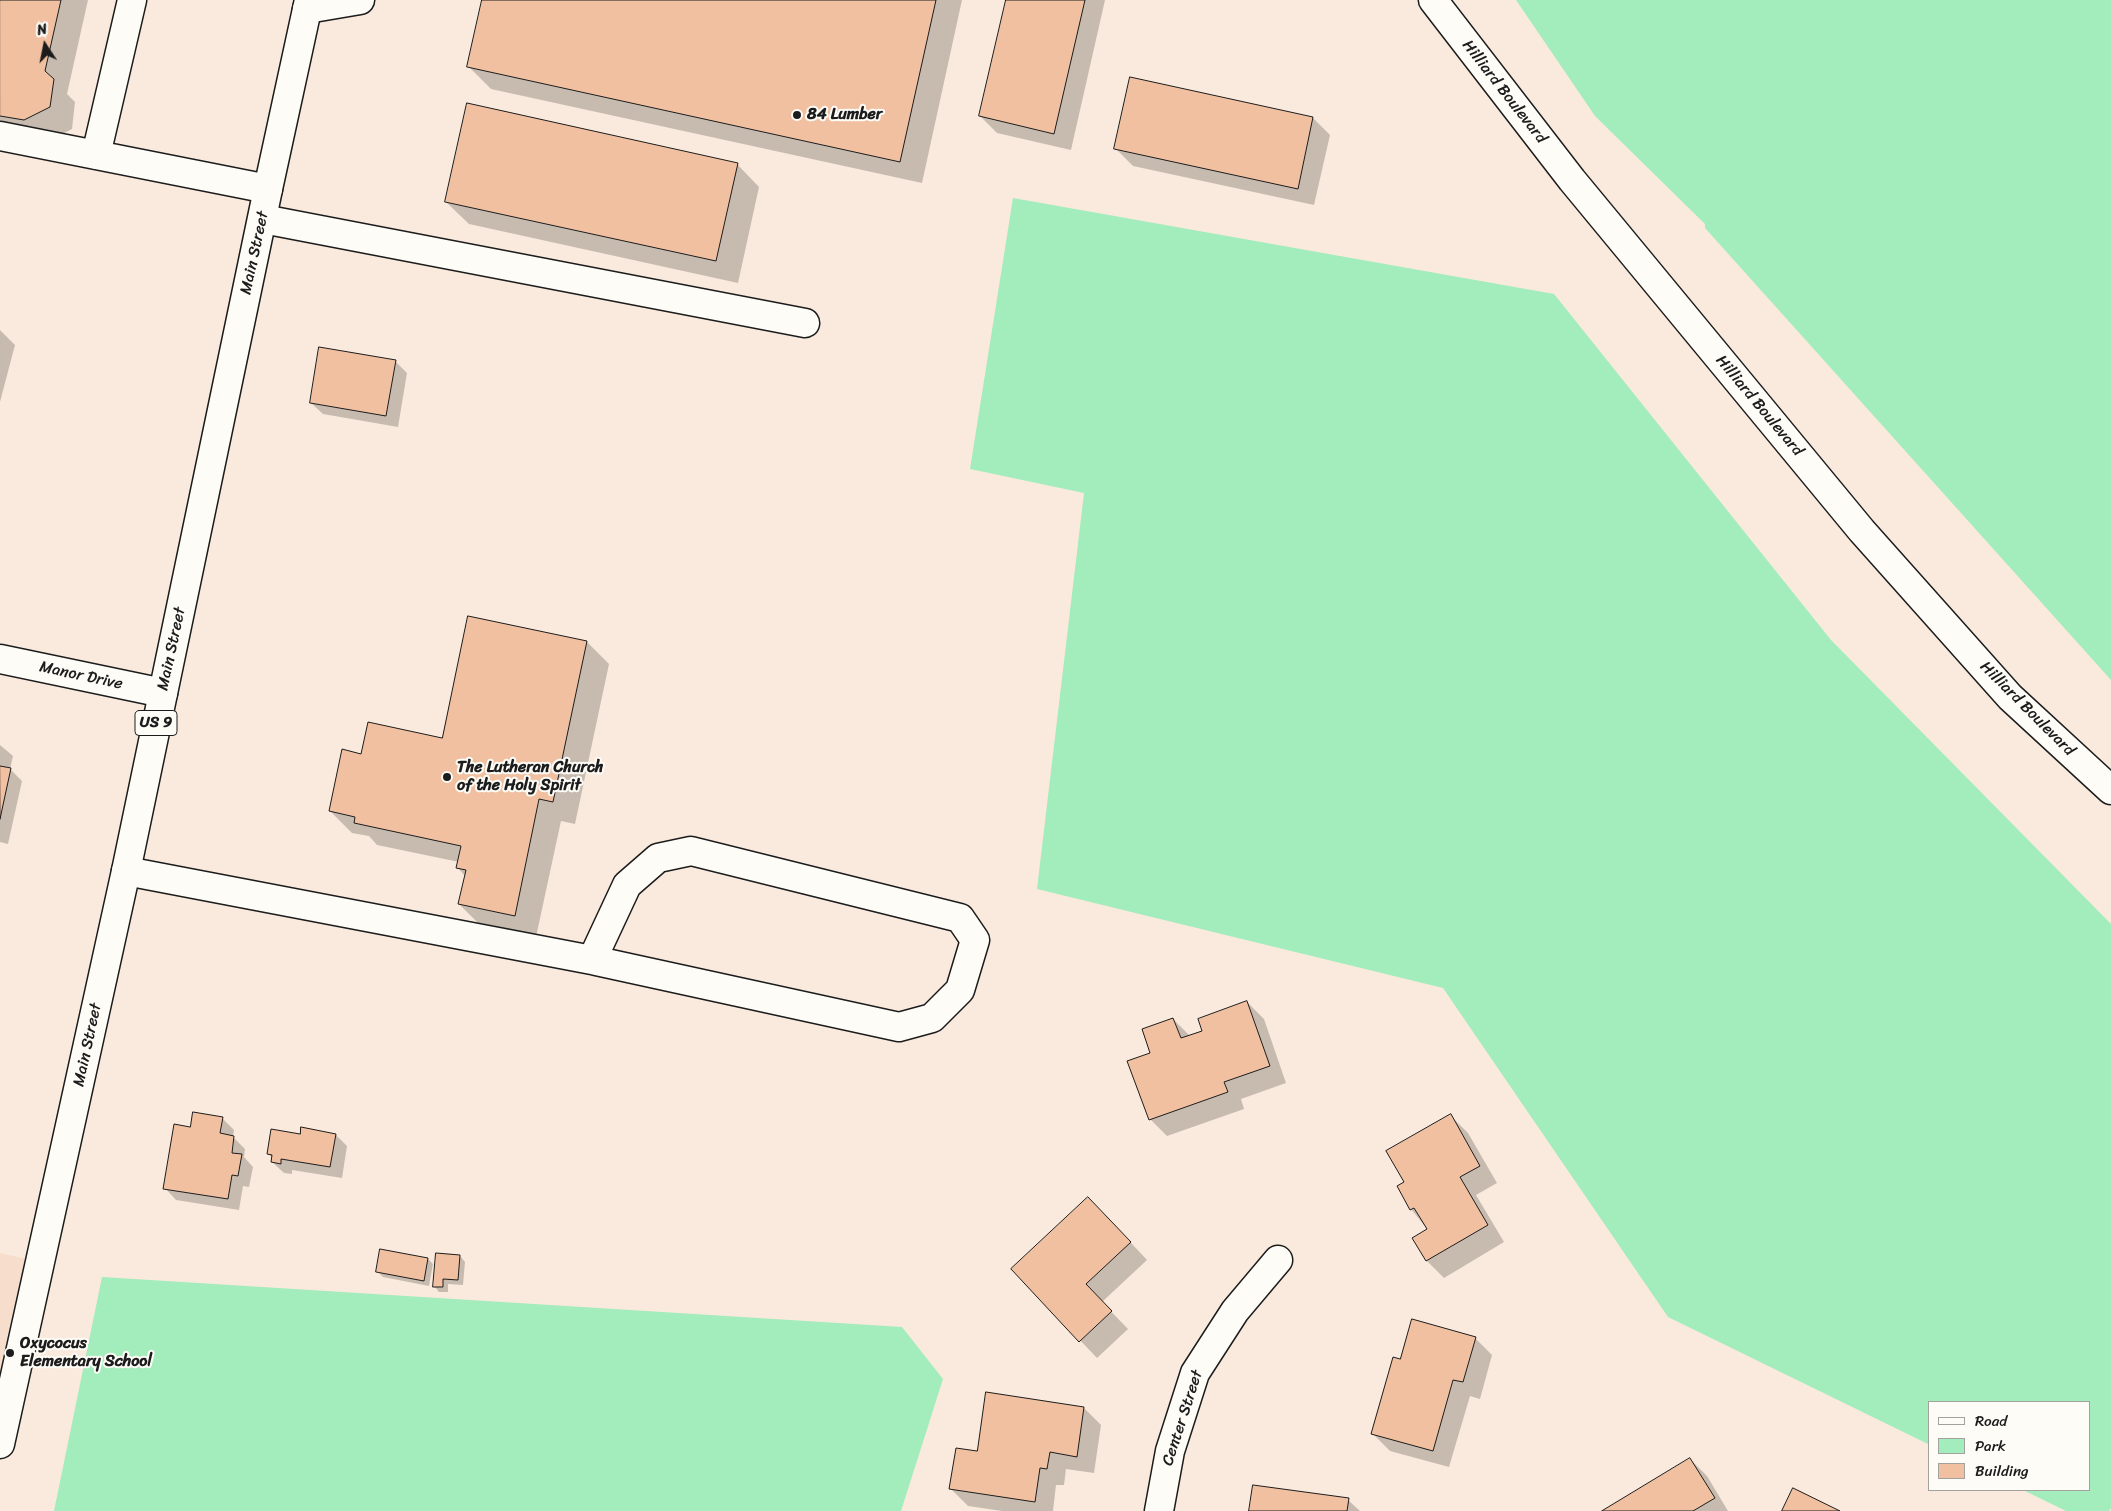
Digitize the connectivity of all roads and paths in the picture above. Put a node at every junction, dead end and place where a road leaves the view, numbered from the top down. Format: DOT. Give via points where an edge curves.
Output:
graph roads {
  1 [pos="132,0"];
  2 [pos="360,0"];
  3 [pos="1433,0"];
  4 [pos="308,5"];
  5 [pos="0,136"];
  6 [pos="96,156"];
  7 [pos="268,189"];
  8 [pos="263,219"];
  9 [pos="805,323"];
  10 [pos="0,659"];
  11 [pos="162,693"];
  12 [pos="2111,790"];
  13 [pos="126,871"];
  14 [pos="592,960"];
  15 [pos="1278,1260"];
  16 [pos="0,1444"];
  17 [pos="1159,1511"];
  1 -- 6 [label="main road"];
  2 -- 4 [label="main road"];
  3 -- 12 [label="main road, Hilliard Boulevard" via="1572,180 1862,531 2010,697"];
  4 -- 7 [label="main road, Main Street / US 9"];
  5 -- 6 [label="main road"];
  6 -- 7 [label="main road"];
  7 -- 8 [label="main road, Main Street / US 9"];
  8 -- 9 [label="main road"];
  8 -- 11 [label="main road, Main Street / US 9"];
  10 -- 11 [label="main road, Manor Drive"];
  11 -- 13 [label="main road, Main Street / US 9"];
  13 -- 14 [label="main road"];
  13 -- 16 [label="main road, Main Street / US 9"];
  14 -- 14 [label="main road" via="899,1027 932,1018 960,990 974,940 960,918 691,851 658,858 627,885"];
  15 -- 17 [label="main road, Center Street" via="1235,1311 1194,1373 1170,1450"];
}
